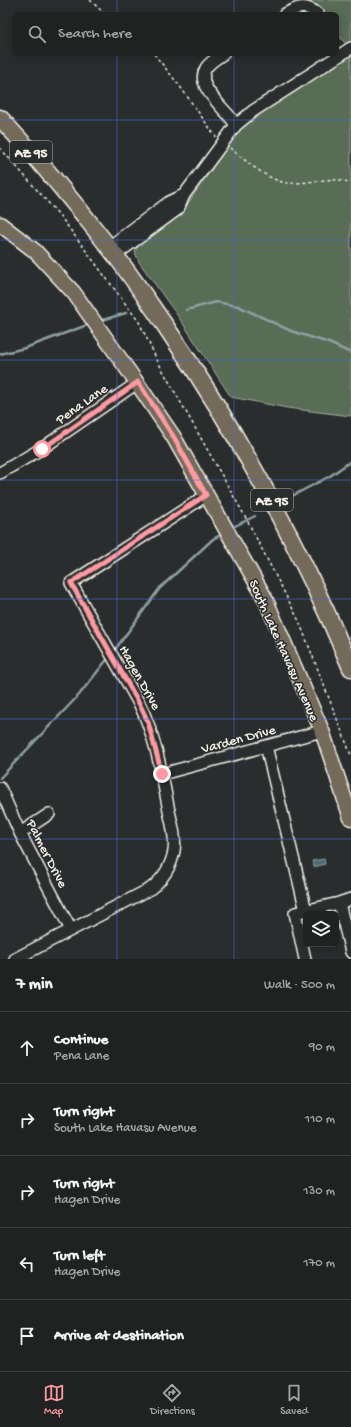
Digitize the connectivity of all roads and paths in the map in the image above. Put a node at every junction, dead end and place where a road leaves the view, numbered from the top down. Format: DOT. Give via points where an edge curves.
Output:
graph roads {
  1 [pos="90,0"];
  2 [pos="103,12"];
  3 [pos="289,12"];
  4 [pos="315,12"];
  5 [pos="156,56"];
  6 [pos="220,56"];
  7 [pos="333,56"];
  8 [pos="0,118"];
  9 [pos="236,124"];
  10 [pos="222,142"];
  11 [pos="0,148"];
  12 [pos="351,183"];
  13 [pos="0,224"];
  14 [pos="112,251"];
  15 [pos="138,382"];
  16 [pos="0,473"];
  17 [pos="206,495"];
  18 [pos="351,668"];
  19 [pos="322,731"];
  20 [pos="266,746"];
  21 [pos="351,755"];
  22 [pos="162,774"];
  23 [pos="0,788"];
  24 [pos="49,814"];
  25 [pos="351,818"];
  26 [pos="20,834"];
  27 [pos="351,899"];
  28 [pos="339,902"];
  29 [pos="306,911"];
  30 [pos="303,912"];
  31 [pos="71,930"];
  32 [pos="351,952"];
  33 [pos="15,959"];
  34 [pos="305,959"];
  1 -- 2 [label="path"];
  3 -- 4 [label="street" via="298,7"];
  5 -- 10 [label="path"];
  6 -- 9 [label="street" via="206,68 203,74 204,82 210,95"];
  7 -- 9 [label="street"];
  8 -- 14 [label="highway, AZ 95"];
  9 -- 10 [label="street"];
  10 -- 12 [label="path" via="274,179 289,183 324,180"];
  10 -- 14 [label="street" via="184,194 169,202"];
  11 -- 21 [label="path" via="60,216 139,322 158,362 247,520 299,621"];
  13 -- 15 [label="main road, South Lake Havasu Avenue" via="35,251 74,293"];
  14 -- 18 [label="highway, AZ 95" via="177,342 249,459 301,556"];
  15 -- 16 [label="street, Pena Lane" via="42,449"];
  15 -- 17 [label="main road, South Lake Havasu Avenue" via="173,436"];
  17 -- 19 [label="main road, South Lake Havasu Avenue" via="265,598"];
  17 -- 22 [label="street, Hagen Drive" via="71,583 140,705 148,722"];
  19 -- 20 [label="street, Varden Drive"];
  19 -- 25 [label="main road, South Lake Havasu Avenue"];
  20 -- 22 [label="street, Varden Drive"];
  20 -- 29 [label="street"];
  22 -- 31 [label="street, Hagen Drive" via="174,844 170,865 164,876 150,889"];
  23 -- 26 [label="street, Palmer Drive"];
  24 -- 26 [label="street"];
  26 -- 31 [label="street, Palmer Drive"];
  27 -- 28 [label="street"];
  28 -- 29 [label="street"];
  28 -- 32 [label="street"];
  30 -- 34 [label="street" via="295,914"];
  31 -- 33 [label="street, Hagen Drive"];
}
